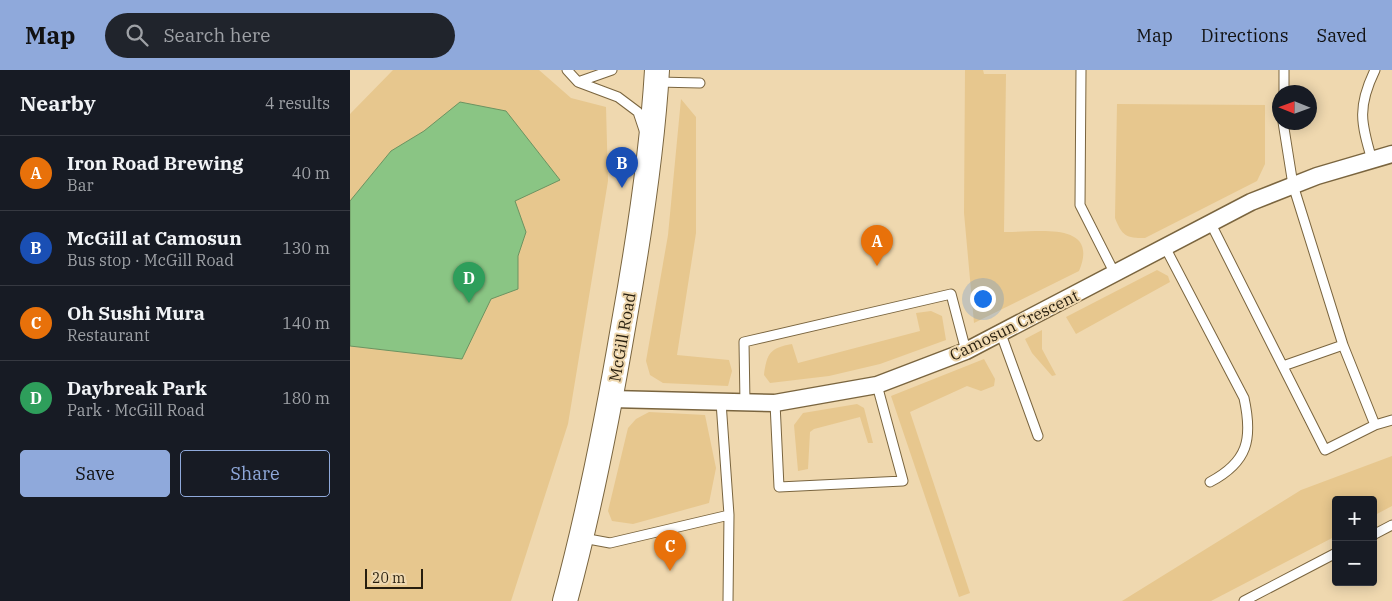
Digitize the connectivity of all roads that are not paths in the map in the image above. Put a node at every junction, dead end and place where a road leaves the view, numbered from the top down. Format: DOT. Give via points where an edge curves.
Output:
graph roads {
  1 [pos="567,70"];
  2 [pos="612,70"];
  3 [pos="1081,70"];
  4 [pos="1284,70"];
  5 [pos="1375,70"];
  6 [pos="657,76"];
  7 [pos="578,82"];
  8 [pos="700,83"];
  9 [pos="1284,85"];
  10 [pos="1284,130"];
  11 [pos="650,147"];
  12 [pos="1392,154"];
  13 [pos="1372,160"];
  14 [pos="1292,185"];
  15 [pos="1211,224"];
  16 [pos="1165,247"];
  17 [pos="1115,274"];
  18 [pos="1001,334"];
  19 [pos="1343,345"];
  20 [pos="966,351"];
  21 [pos="1283,366"];
  22 [pos="877,385"];
  23 [pos="612,399"];
  24 [pos="721,402"];
  25 [pos="745,403"];
  26 [pos="775,403"];
  27 [pos="1392,420"];
  28 [pos="1375,425"];
  29 [pos="1038,436"];
  30 [pos="1210,482"];
  31 [pos="729,515"];
  32 [pos="1392,526"];
  33 [pos="1377,533"];
  34 [pos="583,538"];
  35 [pos="1332,555"];
  36 [pos="565,600"];
  37 [pos="728,601"];
  38 [pos="1244,601"];
  1 -- 7 [label="lane"];
  2 -- 7 [label="lane"];
  3 -- 17 [label="lane" via="1080,205"];
  4 -- 9 [label="lane"];
  5 -- 13 [label="lane" via="1363,103 1362,124"];
  6 -- 8 [label="lane"];
  6 -- 11 [label="main road, McGill Road"];
  7 -- 11 [label="lane" via="618,97 638,112"];
  10 -- 14 [label="lane"];
  11 -- 23 [label="main road, McGill Road" via="645,200"];
  12 -- 13 [label="street, Camosun Crescent"];
  13 -- 14 [label="street, Camosun Crescent"];
  14 -- 15 [label="street, Camosun Crescent"];
  14 -- 19 [label="lane"];
  15 -- 16 [label="street, Camosun Crescent"];
  15 -- 21 [label="lane"];
  16 -- 17 [label="street, Camosun Crescent"];
  16 -- 30 [label="lane" via="1244,398 1248,415 1248,436 1240,460 1229,472"];
  17 -- 18 [label="street, Camosun Crescent"];
  18 -- 20 [label="street, Camosun Crescent"];
  18 -- 29 [label="lane"];
  19 -- 21 [label="lane"];
  19 -- 28 [label="lane"];
  20 -- 22 [label="street, Camosun Crescent"];
  20 -- 25 [label="lane" via="951,294 744,342"];
  21 -- 28 [label="lane" via="1325,450"];
  22 -- 26 [label="street, Camosun Crescent"];
  22 -- 26 [label="lane" via="903,480 779,487"];
  23 -- 24 [label="street, Camosun Crescent"];
  23 -- 34 [label="main road, McGill Road"];
  24 -- 25 [label="street, Camosun Crescent"];
  24 -- 31 [label="lane"];
  25 -- 26 [label="street, Camosun Crescent"];
  27 -- 28 [label="lane"];
  31 -- 34 [label="lane" via="610,543"];
  31 -- 37 [label="lane"];
  32 -- 33 [label="lane"];
  34 -- 36 [label="main road, McGill Road"];
  35 -- 38 [label="lane"];
}
